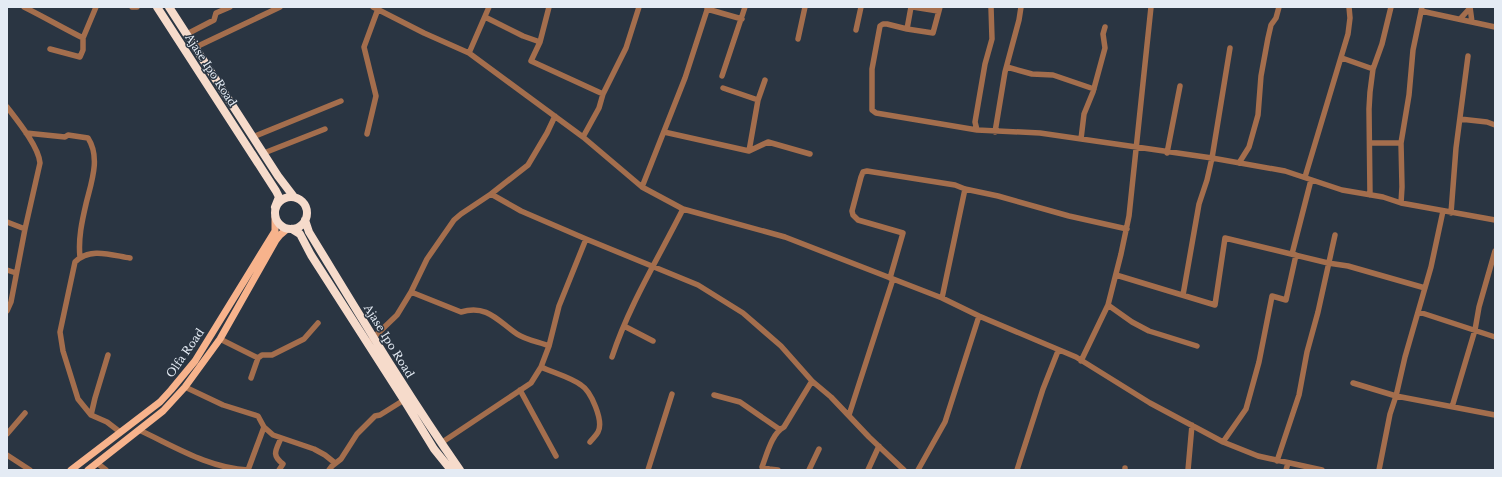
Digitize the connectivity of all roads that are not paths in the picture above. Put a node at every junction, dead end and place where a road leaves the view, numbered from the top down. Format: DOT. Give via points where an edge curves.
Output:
graph roads {
  1 [pos="24,7"];
  2 [pos="96,7"];
  3 [pos="132,7"];
  4 [pos="137,7"];
  5 [pos="157,7"];
  6 [pos="169,7"];
  7 [pos="230,7"];
  8 [pos="280,7"];
  9 [pos="489,7"];
  10 [pos="549,7"];
  11 [pos="639,7"];
  12 [pos="745,7"];
  13 [pos="805,7"];
  14 [pos="861,7"];
  15 [pos="912,7"];
  16 [pos="991,7"];
  17 [pos="1021,7"];
  18 [pos="1152,7"];
  19 [pos="1279,7"];
  20 [pos="1349,7"];
  21 [pos="1391,7"];
  22 [pos="1470,7"];
  23 [pos="375,8"];
  24 [pos="708,8"];
  25 [pos="939,9"];
  26 [pos="1422,9"];
  27 [pos="485,17"];
  28 [pos="742,19"];
  29 [pos="1460,19"];
  30 [pos="1472,22"];
  31 [pos="1105,27"];
  32 [pos="1495,27"];
  33 [pos="856,30"];
  34 [pos="907,30"];
  35 [pos="187,34"];
  36 [pos="83,38"];
  37 [pos="798,40"];
  38 [pos="540,42"];
  39 [pos="196,47"];
  40 [pos="1230,48"];
  41 [pos="50,49"];
  42 [pos="469,54"];
  43 [pos="1468,56"];
  44 [pos="1342,58"];
  45 [pos="1007,67"];
  46 [pos="1373,69"];
  47 [pos="722,76"];
  48 [pos="765,80"];
  49 [pos="1180,86"];
  50 [pos="724,88"];
  51 [pos="1094,89"];
  52 [pos="603,94"];
  53 [pos="758,100"];
  54 [pos="340,102"];
  55 [pos="7,106"];
  56 [pos="555,116"];
  57 [pos="1460,119"];
  58 [pos="1495,125"];
  59 [pos="325,129"];
  60 [pos="977,130"];
  61 [pos="26,132"];
  62 [pos="664,132"];
  63 [pos="995,132"];
  64 [pos="367,134"];
  65 [pos="253,137"];
  66 [pos="583,137"];
  67 [pos="1081,139"];
  68 [pos="1370,143"];
  69 [pos="1401,143"];
  70 [pos="1137,148"];
  71 [pos="749,151"];
  72 [pos="1167,152"];
  73 [pos="264,153"];
  74 [pos="810,154"];
  75 [pos="1212,158"];
  76 [pos="1239,163"];
  77 [pos="1308,178"];
  78 [pos="642,187"];
  79 [pos="965,189"];
  80 [pos="492,194"];
  81 [pos="1370,195"];
  82 [pos="294,197"];
  83 [pos="1401,203"];
  84 [pos="275,207"];
  85 [pos="683,209"];
  86 [pos="1443,211"];
  87 [pos="1451,213"];
  88 [pos="275,216"];
  89 [pos="305,220"];
  90 [pos="1495,220"];
  91 [pos="7,222"];
  92 [pos="25,228"];
  93 [pos="290,229"];
  94 [pos="1127,229"];
  95 [pos="1335,235"];
  96 [pos="586,240"];
  97 [pos="1495,252"];
  98 [pos="1294,255"];
  99 [pos="80,257"];
  100 [pos="130,258"];
  101 [pos="1328,263"];
  102 [pos="653,266"];
  103 [pos="7,270"];
  104 [pos="16,273"];
  105 [pos="1116,275"];
  106 [pos="891,278"];
  107 [pos="1425,288"];
  108 [pos="411,292"];
  109 [pos="1183,295"];
  110 [pos="942,298"];
  111 [pos="1108,305"];
  112 [pos="7,311"];
  113 [pos="1419,312"];
  114 [pos="979,316"];
  115 [pos="318,323"];
  116 [pos="624,326"];
  117 [pos="1475,330"];
  118 [pos="1495,337"];
  119 [pos="220,339"];
  120 [pos="370,340"];
  121 [pos="653,341"];
  122 [pos="549,346"];
  123 [pos="1197,346"];
  124 [pos="1058,351"];
  125 [pos="108,355"];
  126 [pos="612,356"];
  127 [pos="258,358"];
  128 [pos="1081,360"];
  129 [pos="541,367"];
  130 [pos="252,378"];
  131 [pos="812,381"];
  132 [pos="1354,383"];
  133 [pos="185,387"];
  134 [pos="520,390"];
  135 [pos="672,394"];
  136 [pos="714,395"];
  137 [pos="1396,396"];
  138 [pos="404,400"];
  139 [pos="1452,407"];
  140 [pos="25,413"];
  141 [pos="91,415"];
  142 [pos="849,415"];
  143 [pos="1495,415"];
  144 [pos="1192,425"];
  145 [pos="264,427"];
  146 [pos="779,429"];
  147 [pos="139,430"];
  148 [pos="120,432"];
  149 [pos="7,434"];
  150 [pos="281,438"];
  151 [pos="590,442"];
  152 [pos="1223,442"];
  153 [pos="441,443"];
  154 [pos="879,446"];
  155 [pos="819,449"];
  156 [pos="7,455"];
  157 [pos="556,456"];
  158 [pos="1277,461"];
  159 [pos="97,463"];
  160 [pos="335,463"];
  161 [pos="1288,463"];
  162 [pos="769,469"];
  163 [pos="30,470"];
  164 [pos="71,470"];
  165 [pos="88,470"];
  166 [pos="106,470"];
  167 [pos="248,470"];
  168 [pos="279,470"];
  169 [pos="329,470"];
  170 [pos="451,470"];
  171 [pos="460,470"];
  172 [pos="648,470"];
  173 [pos="778,470"];
  174 [pos="809,470"];
  175 [pos="868,470"];
  176 [pos="904,470"];
  177 [pos="918,470"];
  178 [pos="1018,470"];
  179 [pos="1188,470"];
  180 [pos="1286,470"];
  181 [pos="1322,470"];
  182 [pos="1380,470"];
  1 -- 36 [label="street"];
  2 -- 36 [label="street"];
  3 -- 4 [label="street"];
  5 -- 84 [label="highway, Ajase Ipo Road" via="279,197"];
  6 -- 35 [label="highway, Ajase Ipo Road"];
  7 -- 35 [label="street" via="216,13 214,20"];
  8 -- 39 [label="street"];
  9 -- 27 [label="street"];
  10 -- 38 [label="street"];
  11 -- 52 [label="street" via="626,48"];
  12 -- 28 [label="street"];
  13 -- 37 [label="street"];
  14 -- 33 [label="street"];
  15 -- 25 [label="street"];
  15 -- 34 [label="street"];
  16 -- 60 [label="street" via="992,39 975,122"];
  17 -- 45 [label="street"];
  18 -- 70 [label="street"];
  19 -- 76 [label="street" via="1268,38 1261,76 1258,115 1250,147"];
  20 -- 44 [label="street" via="1349,26"];
  21 -- 46 [label="street"];
  22 -- 29 [label="street"];
  22 -- 30 [label="street"];
  23 -- 42 [label="street"];
  23 -- 64 [label="street" via="364,47 376,96"];
  24 -- 28 [label="street"];
  24 -- 62 [label="street"];
  25 -- 34 [label="street" via="933,33"];
  26 -- 29 [label="street" via="1447,18"];
  26 -- 69 [label="street" via="1412,50 1409,95"];
  27 -- 38 [label="street"];
  27 -- 42 [label="street"];
  28 -- 47 [label="street"];
  29 -- 30 [label="street"];
  30 -- 32 [label="street"];
  31 -- 51 [label="street" via="1105,48"];
  34 -- 60 [label="street" via="887,24 880,26 872,69 872,110 876,113"];
  35 -- 39 [label="highway, Ajase Ipo Road"];
  36 -- 41 [label="street" via="80,57"];
  38 -- 52 [label="street" via="531,61"];
  39 -- 65 [label="highway, Ajase Ipo Road"];
  40 -- 75 [label="street"];
  42 -- 56 [label="street"];
  43 -- 57 [label="street"];
  44 -- 46 [label="street"];
  44 -- 77 [label="street"];
  45 -- 51 [label="street" via="1032,74 1054,75"];
  45 -- 63 [label="street"];
  46 -- 68 [label="street" via="1368,110"];
  48 -- 53 [label="street"];
  49 -- 72 [label="street"];
  50 -- 53 [label="street"];
  51 -- 67 [label="street" via="1084,114"];
  52 -- 66 [label="street" via="599,108"];
  53 -- 71 [label="street"];
  54 -- 65 [label="street"];
  55 -- 61 [label="street"];
  56 -- 66 [label="street"];
  56 -- 80 [label="street" via="528,165"];
  57 -- 58 [label="street"];
  57 -- 87 [label="street"];
  59 -- 73 [label="street"];
  60 -- 63 [label="street"];
  61 -- 92 [label="street" via="40,158 40,164"];
  61 -- 99 [label="street" via="65,137 77,135 88,138 92,145 94,168 81,228"];
  62 -- 71 [label="street"];
  62 -- 78 [label="street"];
  63 -- 67 [label="street" via="1040,133"];
  65 -- 73 [label="highway, Ajase Ipo Road"];
  66 -- 78 [label="street"];
  67 -- 70 [label="street"];
  68 -- 69 [label="street"];
  68 -- 81 [label="street"];
  69 -- 83 [label="street"];
  70 -- 72 [label="street"];
  70 -- 94 [label="street"];
  71 -- 74 [label="street" via="768,142"];
  72 -- 75 [label="street"];
  73 -- 82 [label="highway, Ajase Ipo Road"];
  75 -- 76 [label="street"];
  75 -- 109 [label="street" via="1199,204"];
  76 -- 77 [label="street"];
  77 -- 81 [label="street" via="1342,190"];
  77 -- 98 [label="street"];
  78 -- 85 [label="street"];
  79 -- 94 [label="street"];
  79 -- 106 [label="street" via="955,185 863,172 853,215 858,220 903,233"];
  79 -- 110 [label="street"];
  80 -- 96 [label="street" via="521,211"];
  80 -- 108 [label="street" via="454,220 426,259"];
  81 -- 83 [label="street" via="1383,196"];
  82 -- 84 [label="highway" via="283,198"];
  82 -- 89 [label="highway" via="305,205"];
  83 -- 86 [label="street"];
  84 -- 88 [label="highway"];
  85 -- 102 [label="street"];
  85 -- 106 [label="street" via="785,237"];
  86 -- 87 [label="street"];
  86 -- 107 [label="street"];
  87 -- 90 [label="street"];
  88 -- 93 [label="highway" via="279,224"];
  88 -- 148 [label="main road, Olfa Road" via="275,231 195,361 160,402"];
  89 -- 93 [label="highway" via="297,228"];
  89 -- 120 [label="highway, Ajase Ipo Road" via="309,232"];
  91 -- 92 [label="street"];
  92 -- 104 [label="street"];
  93 -- 119 [label="main road" via="276,240"];
  93 -- 120 [label="highway, Ajase Ipo Road" via="300,234 311,255"];
  94 -- 105 [label="street"];
  95 -- 101 [label="street"];
  96 -- 102 [label="street"];
  96 -- 122 [label="street" via="559,306"];
  97 -- 117 [label="street"];
  98 -- 101 [label="street"];
  98 -- 109 [label="street" via="1225,238 1215,305"];
  98 -- 152 [label="street" via="1286,300 1272,296 1259,362 1246,409"];
  99 -- 100 [label="street" via="93,253"];
  99 -- 141 [label="street" via="75,262 60,338 74,390"];
  101 -- 107 [label="street" via="1348,266"];
  101 -- 158 [label="street" via="1299,395"];
  102 -- 116 [label="street"];
  102 -- 131 [label="street" via="698,285 743,313 781,346"];
  103 -- 104 [label="street"];
  104 -- 112 [label="street"];
  105 -- 109 [label="street"];
  105 -- 111 [label="street"];
  106 -- 110 [label="street"];
  106 -- 142 [label="street"];
  107 -- 113 [label="street"];
  108 -- 120 [label="street" via="396,315"];
  108 -- 122 [label="street" via="461,312 472,310 490,314 518,335"];
  110 -- 114 [label="street"];
  111 -- 123 [label="street" via="1149,331"];
  111 -- 128 [label="street"];
  113 -- 117 [label="street"];
  113 -- 137 [label="street"];
  114 -- 124 [label="street"];
  114 -- 177 [label="street" via="945,422"];
  115 -- 127 [label="street" via="304,339 272,355 262,355"];
  116 -- 121 [label="street"];
  116 -- 126 [label="street"];
  117 -- 118 [label="street"];
  117 -- 139 [label="street"];
  119 -- 127 [label="street"];
  119 -- 133 [label="main road"];
  120 -- 138 [label="highway, Ajase Ipo Road"];
  120 -- 153 [label="highway, Ajase Ipo Road"];
  122 -- 129 [label="street"];
  124 -- 128 [label="street"];
  124 -- 178 [label="street" via="1043,389"];
  125 -- 141 [label="street"];
  127 -- 130 [label="street"];
  128 -- 144 [label="street" via="1150,403"];
  129 -- 134 [label="street" via="532,383"];
  129 -- 151 [label="street" via="587,389 595,404 600,423 598,432"];
  131 -- 142 [label="street"];
  131 -- 146 [label="street" via="784,426"];
  132 -- 137 [label="street"];
  133 -- 145 [label="street" via="223,405 258,416"];
  133 -- 147 [label="main road" via="163,411"];
  134 -- 153 [label="street"];
  134 -- 157 [label="street"];
  135 -- 172 [label="street"];
  136 -- 146 [label="street" via="740,402"];
  137 -- 139 [label="street"];
  137 -- 182 [label="street" via="1390,414"];
  138 -- 160 [label="street" via="375,416 357,434"];
  138 -- 170 [label="highway, Ajase Ipo Road" via="434,449"];
  139 -- 143 [label="street"];
  140 -- 149 [label="street"];
  141 -- 148 [label="street" via="107,422"];
  142 -- 154 [label="street"];
  144 -- 152 [label="street"];
  144 -- 179 [label="street"];
  145 -- 150 [label="street" via="273,436"];
  145 -- 167 [label="street"];
  146 -- 162 [label="street" via="762,467"];
  147 -- 159 [label="main road"];
  147 -- 167 [label="street" via="206,462"];
  148 -- 164 [label="main road, Olfa Road"];
  150 -- 160 [label="street" via="314,449"];
  150 -- 168 [label="street" via="275,456 283,464"];
  152 -- 158 [label="street"];
  153 -- 171 [label="highway, Ajase Ipo Road"];
  154 -- 175 [label="street"];
  154 -- 176 [label="street"];
  155 -- 174 [label="street"];
  156 -- 163 [label="street"];
  158 -- 161 [label="street"];
  159 -- 165 [label="main road"];
  159 -- 166 [label="street"];
  160 -- 169 [label="street"];
  161 -- 180 [label="street"];
  161 -- 181 [label="street"];
  162 -- 173 [label="street"];
}
